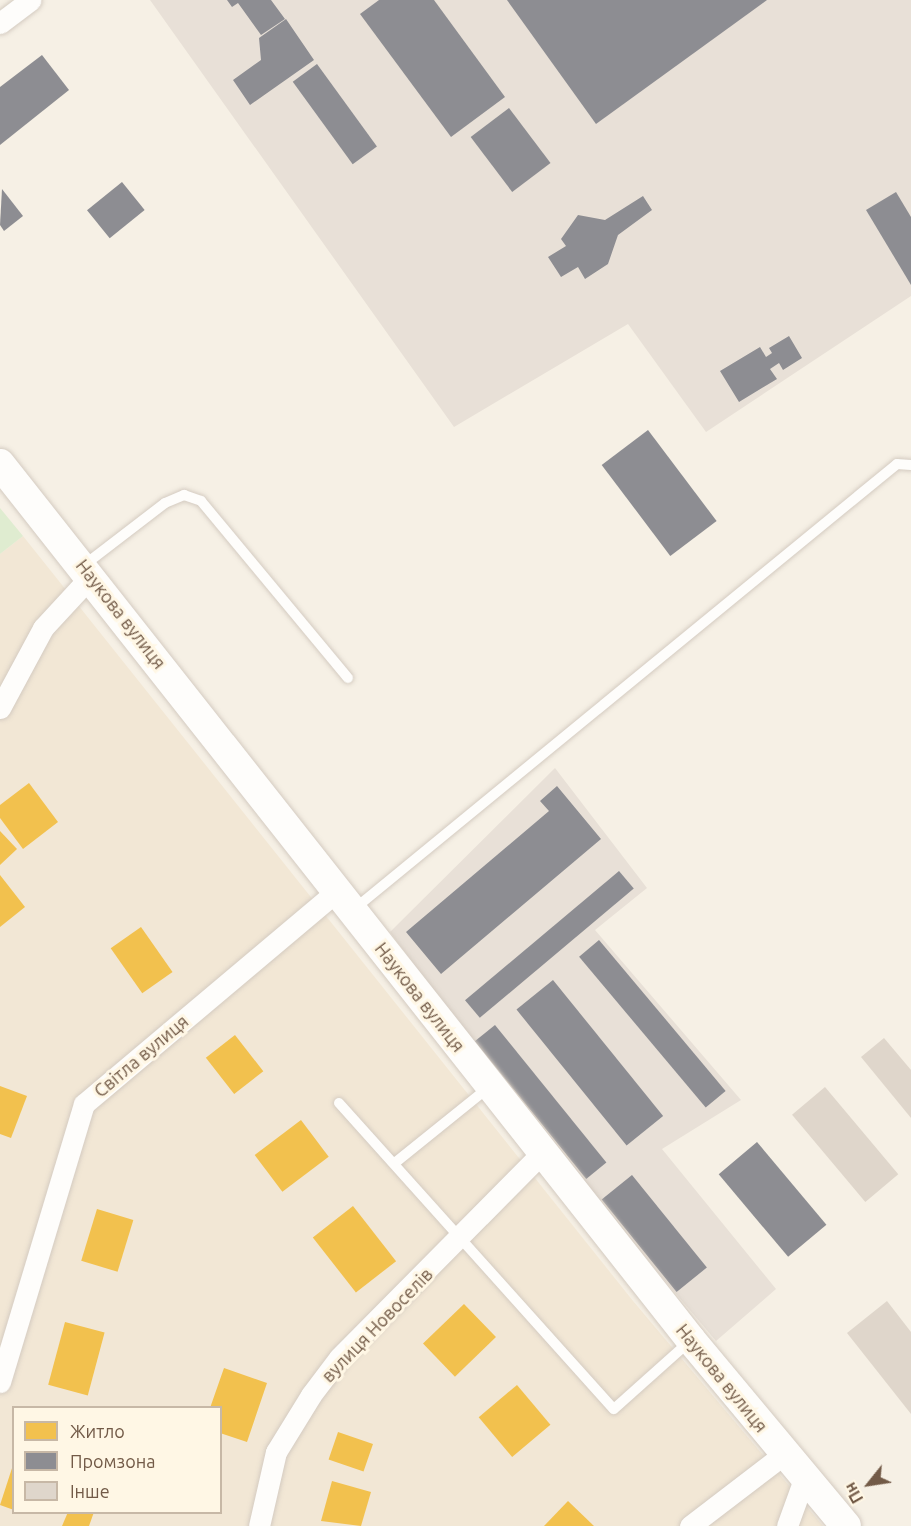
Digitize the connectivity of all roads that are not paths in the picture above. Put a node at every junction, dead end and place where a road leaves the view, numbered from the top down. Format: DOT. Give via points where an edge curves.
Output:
graph roads {
  1 [pos="30,0"];
  2 [pos="2,17"];
  3 [pos="0,464"];
  4 [pos="911,465"];
  5 [pos="87,571"];
  6 [pos="348,678"];
  7 [pos="0,708"];
  8 [pos="345,901"];
  9 [pos="491,1085"];
  10 [pos="339,1103"];
  11 [pos="543,1152"];
  12 [pos="396,1162"];
  13 [pos="459,1238"];
  14 [pos="691,1340"];
  15 [pos="0,1382"];
  16 [pos="783,1455"];
  17 [pos="804,1479"];
  18 [pos="259,1526"];
  19 [pos="690,1526"];
  20 [pos="787,1526"];
  21 [pos="846,1526"];
  1 -- 2 [label="street"];
  3 -- 5 [label="street, Наукова вулиця"];
  4 -- 8 [label="lane" via="897,464"];
  5 -- 6 [label="lane" via="165,503 184,495 201,501"];
  5 -- 7 [label="street" via="43,628"];
  5 -- 8 [label="street, Наукова вулиця"];
  8 -- 9 [label="street, Наукова вулиця"];
  8 -- 15 [label="street, Світла вулиця" via="84,1104"];
  9 -- 11 [label="street, Наукова вулиця"];
  9 -- 12 [label="lane"];
  10 -- 12 [label="lane"];
  11 -- 13 [label="street, вулиця Новоселів"];
  11 -- 14 [label="street, Наукова вулиця"];
  12 -- 13 [label="lane"];
  13 -- 14 [label="lane" via="614,1409"];
  13 -- 18 [label="street, вулиця Новоселів" via="339,1358 311,1395 276,1452"];
  14 -- 16 [label="street, Наукова вулиця"];
  16 -- 17 [label="street, Наукова вулиця"];
  16 -- 19 [label="street"];
  17 -- 20 [label="street"];
  17 -- 21 [label="street, Наукова вулиця"];
}
